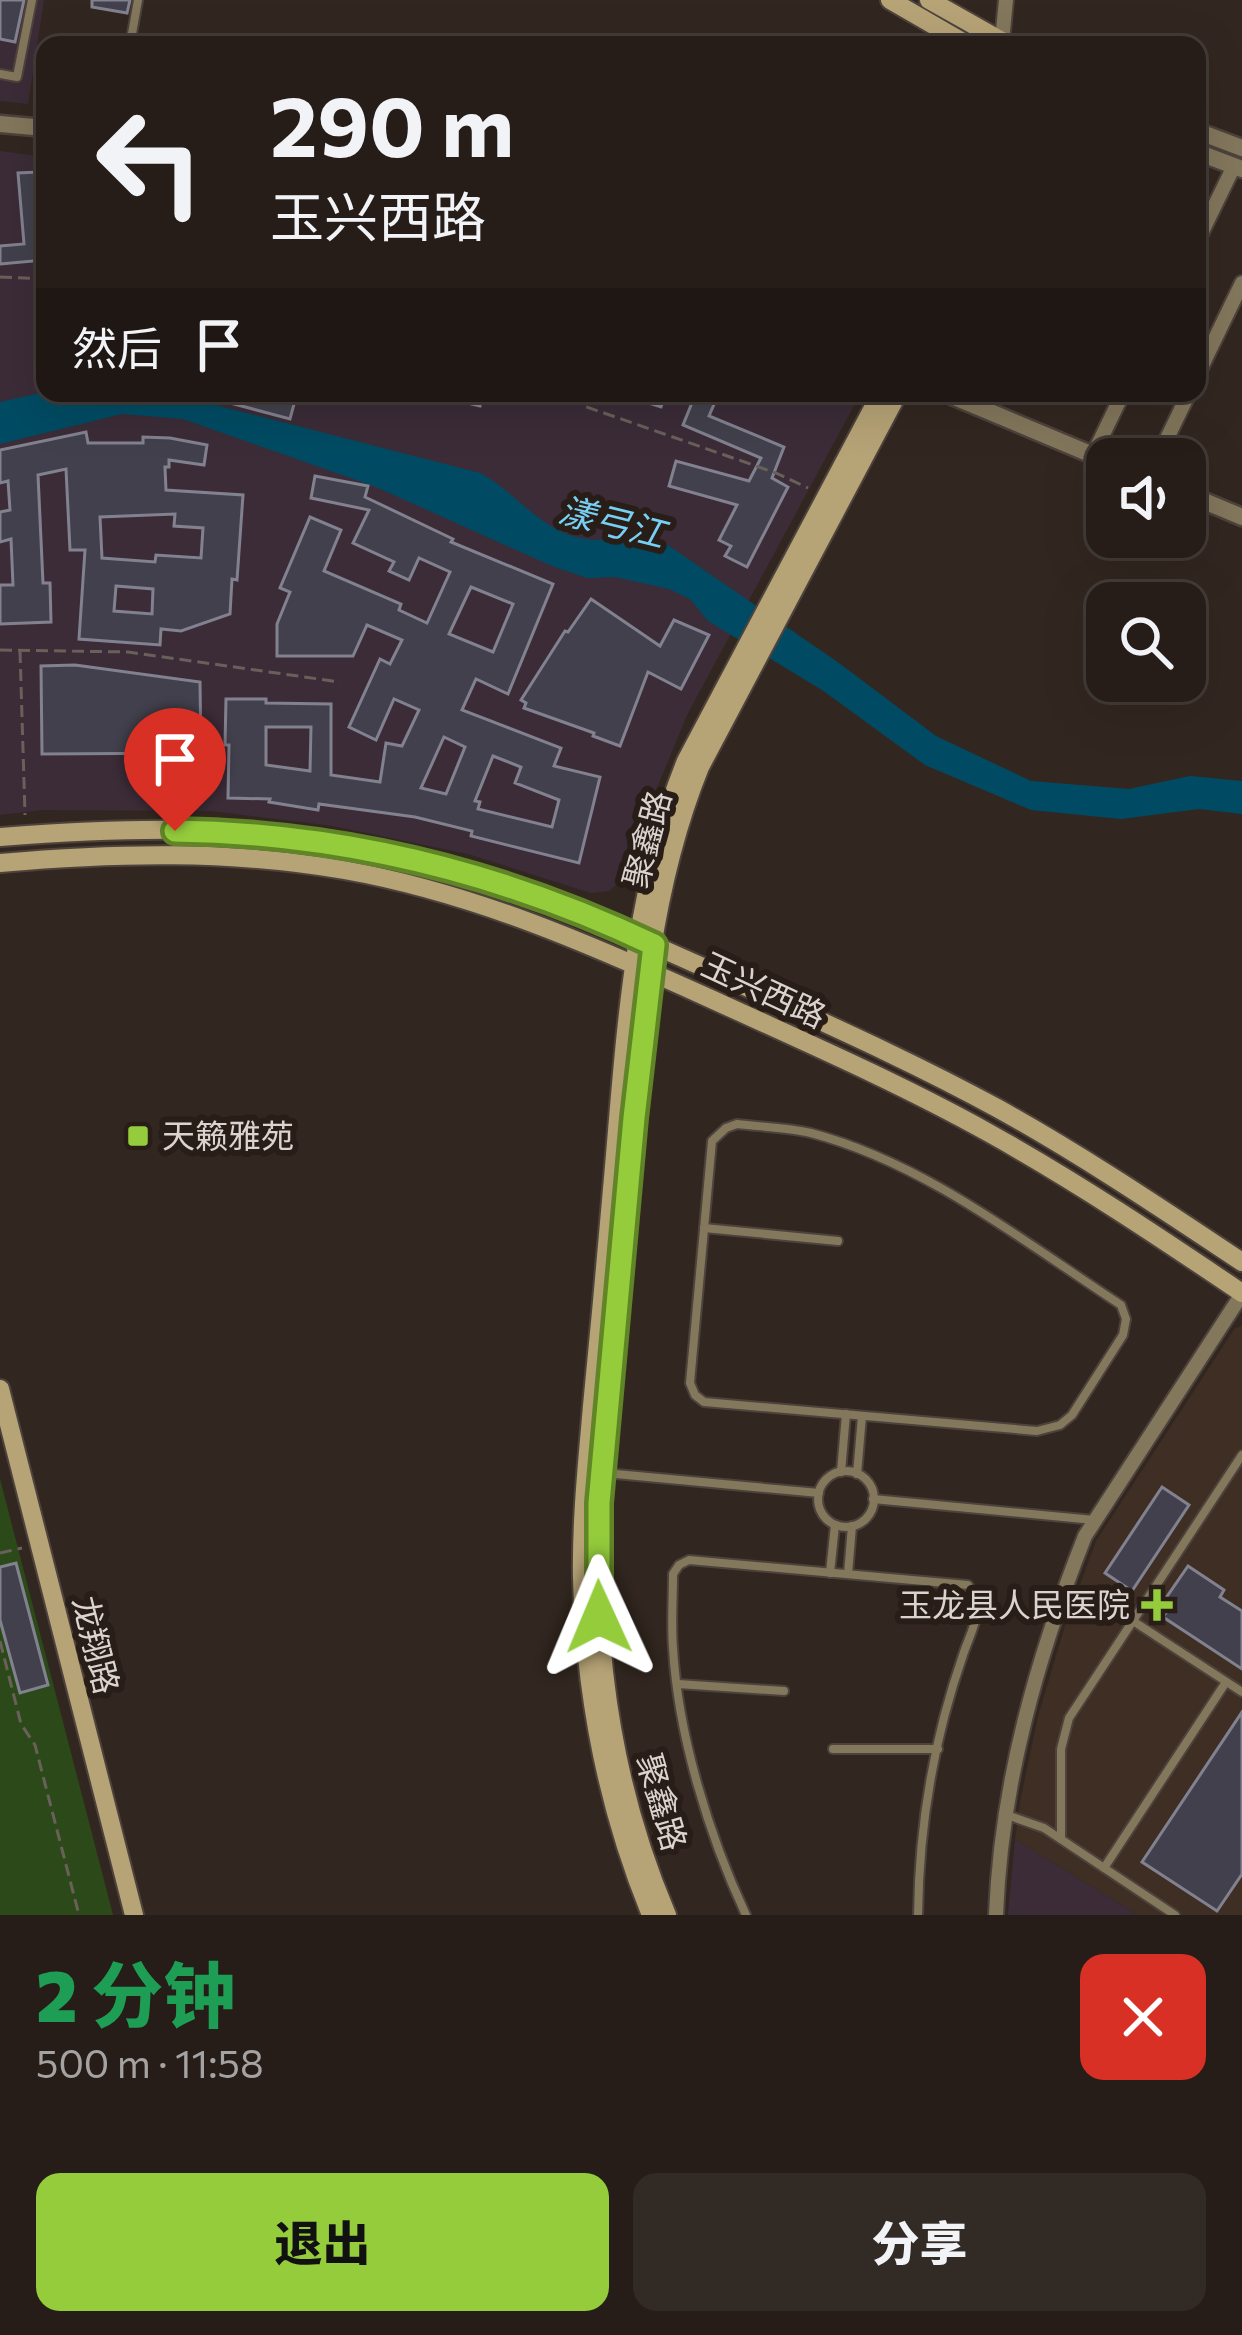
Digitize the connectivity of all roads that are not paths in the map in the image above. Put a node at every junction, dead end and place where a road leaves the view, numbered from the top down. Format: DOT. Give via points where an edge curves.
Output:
graph roads {
  1 [pos="32,0"];
  2 [pos="138,0"];
  3 [pos="890,0"];
  4 [pos="929,0"];
  5 [pos="1006,0"];
  6 [pos="132,36"];
  7 [pos="952,36"];
  8 [pos="993,36"];
  9 [pos="1006,36"];
  10 [pos="0,74"];
  11 [pos="0,124"];
  12 [pos="36,127"];
  13 [pos="1206,134"];
  14 [pos="0,136"];
  15 [pos="36,139"];
  16 [pos="1242,148"];
  17 [pos="1206,155"];
  18 [pos="1238,167"];
  19 [pos="1206,226"];
  20 [pos="1242,283"];
  21 [pos="1206,357"];
  22 [pos="876,402"];
  23 [pos="893,402"];
  24 [pos="966,402"];
  25 [pos="1120,402"];
  26 [pos="1185,402"];
  27 [pos="1107,438"];
  28 [pos="1167,438"];
  29 [pos="1086,452"];
  30 [pos="1206,502"];
  31 [pos="1242,517"];
  32 [pos="778,602"];
  33 [pos="0,837"];
  34 [pos="0,863"];
  35 [pos="647,942"];
  36 [pos="643,968"];
  37 [pos="704,1228"];
  38 [pos="838,1241"];
  39 [pos="1242,1262"];
  40 [pos="1242,1293"];
  41 [pos="0,1389"];
  42 [pos="846,1414"];
  43 [pos="862,1415"];
  44 [pos="1242,1455"];
  45 [pos="602,1472"];
  46 [pos="841,1472"];
  47 [pos="857,1474"];
  48 [pos="819,1492"];
  49 [pos="874,1499"];
  50 [pos="1095,1520"];
  51 [pos="835,1525"];
  52 [pos="852,1526"];
  53 [pos="830,1573"];
  54 [pos="848,1574"];
  55 [pos="1133,1621"];
  56 [pos="1226,1682"];
  57 [pos="677,1684"];
  58 [pos="784,1691"];
  59 [pos="1242,1692"];
  60 [pos="833,1749"];
  61 [pos="938,1749"];
  62 [pos="1005,1815"];
  63 [pos="1061,1839"];
  64 [pos="1104,1868"];
  65 [pos="134,1915"];
  66 [pos="651,1915"];
  67 [pos="667,1915"];
  68 [pos="746,1915"];
  69 [pos="918,1915"];
  70 [pos="995,1915"];
  71 [pos="1175,1915"];
  1 -- 10 [label="lane" via="17,77"];
  2 -- 6 [label="lane"];
  3 -- 7 [label="main road"];
  4 -- 8 [label="main road"];
  5 -- 9 [label="street"];
  11 -- 12 [label="street"];
  13 -- 16 [label="street"];
  14 -- 15 [label="street"];
  17 -- 18 [label="street"];
  18 -- 19 [label="street"];
  20 -- 21 [label="street"];
  22 -- 32 [label="main road, 聚鑫路"];
  23 -- 32 [label="main road, 聚鑫路"];
  24 -- 29 [label="street"];
  25 -- 27 [label="street"];
  26 -- 28 [label="street"];
  30 -- 31 [label="street"];
  32 -- 35 [label="main road, 聚鑫路" via="675,789 653,858"];
  33 -- 35 [label="main road, 玉兴西路" via="200,831 348,845 486,878"];
  34 -- 36 [label="main road, 玉兴西路" via="199,856 344,870 478,903"];
  35 -- 36 [label="main road, 聚鑫路"];
  35 -- 39 [label="main road, 玉兴西路" via="999,1110"];
  36 -- 40 [label="main road, 玉兴西路" via="987,1132"];
  36 -- 45 [label="main road, 聚鑫路"];
  36 -- 66 [label="main road, 聚鑫路" via="621,1095 582,1579 600,1746"];
  37 -- 38 [label="lane"];
  37 -- 42 [label="lane" via="695,1395"];
  37 -- 43 [label="lane" via="712,1142 721,1132 736,1124 808,1132 937,1187 1121,1304 1123,1335 1072,1415 1053,1428"];
  40 -- 50 [label="street"];
  41 -- 65 [label="main road, 龙翔路"];
  42 -- 43 [label="lane"];
  42 -- 46 [label="lane"];
  43 -- 47 [label="lane"];
  44 -- 55 [label="lane"];
  45 -- 48 [label="lane"];
  45 -- 67 [label="main road, 聚鑫路" via="598,1579 614,1743"];
  46 -- 47 [label="lane"];
  46 -- 48 [label="lane"];
  47 -- 49 [label="lane"];
  48 -- 51 [label="lane" via="823,1515"];
  49 -- 50 [label="lane"];
  49 -- 52 [label="lane" via="869,1515"];
  50 -- 62 [label="street" via="1052,1622"];
  51 -- 52 [label="lane"];
  51 -- 53 [label="lane"];
  52 -- 54 [label="lane"];
  53 -- 54 [label="lane"];
  53 -- 57 [label="lane" via="679,1565"];
  54 -- 61 [label="lane" via="968,1585 976,1596 979,1610"];
  55 -- 56 [label="lane"];
  55 -- 63 [label="lane" via="1064,1732"];
  56 -- 59 [label="lane"];
  56 -- 64 [label="lane"];
  57 -- 58 [label="lane"];
  57 -- 68 [label="lane" via="712,1825"];
  60 -- 61 [label="lane"];
  61 -- 69 [label="lane"];
  62 -- 63 [label="lane"];
  62 -- 70 [label="street"];
  63 -- 64 [label="lane"];
  64 -- 71 [label="lane"];
}
